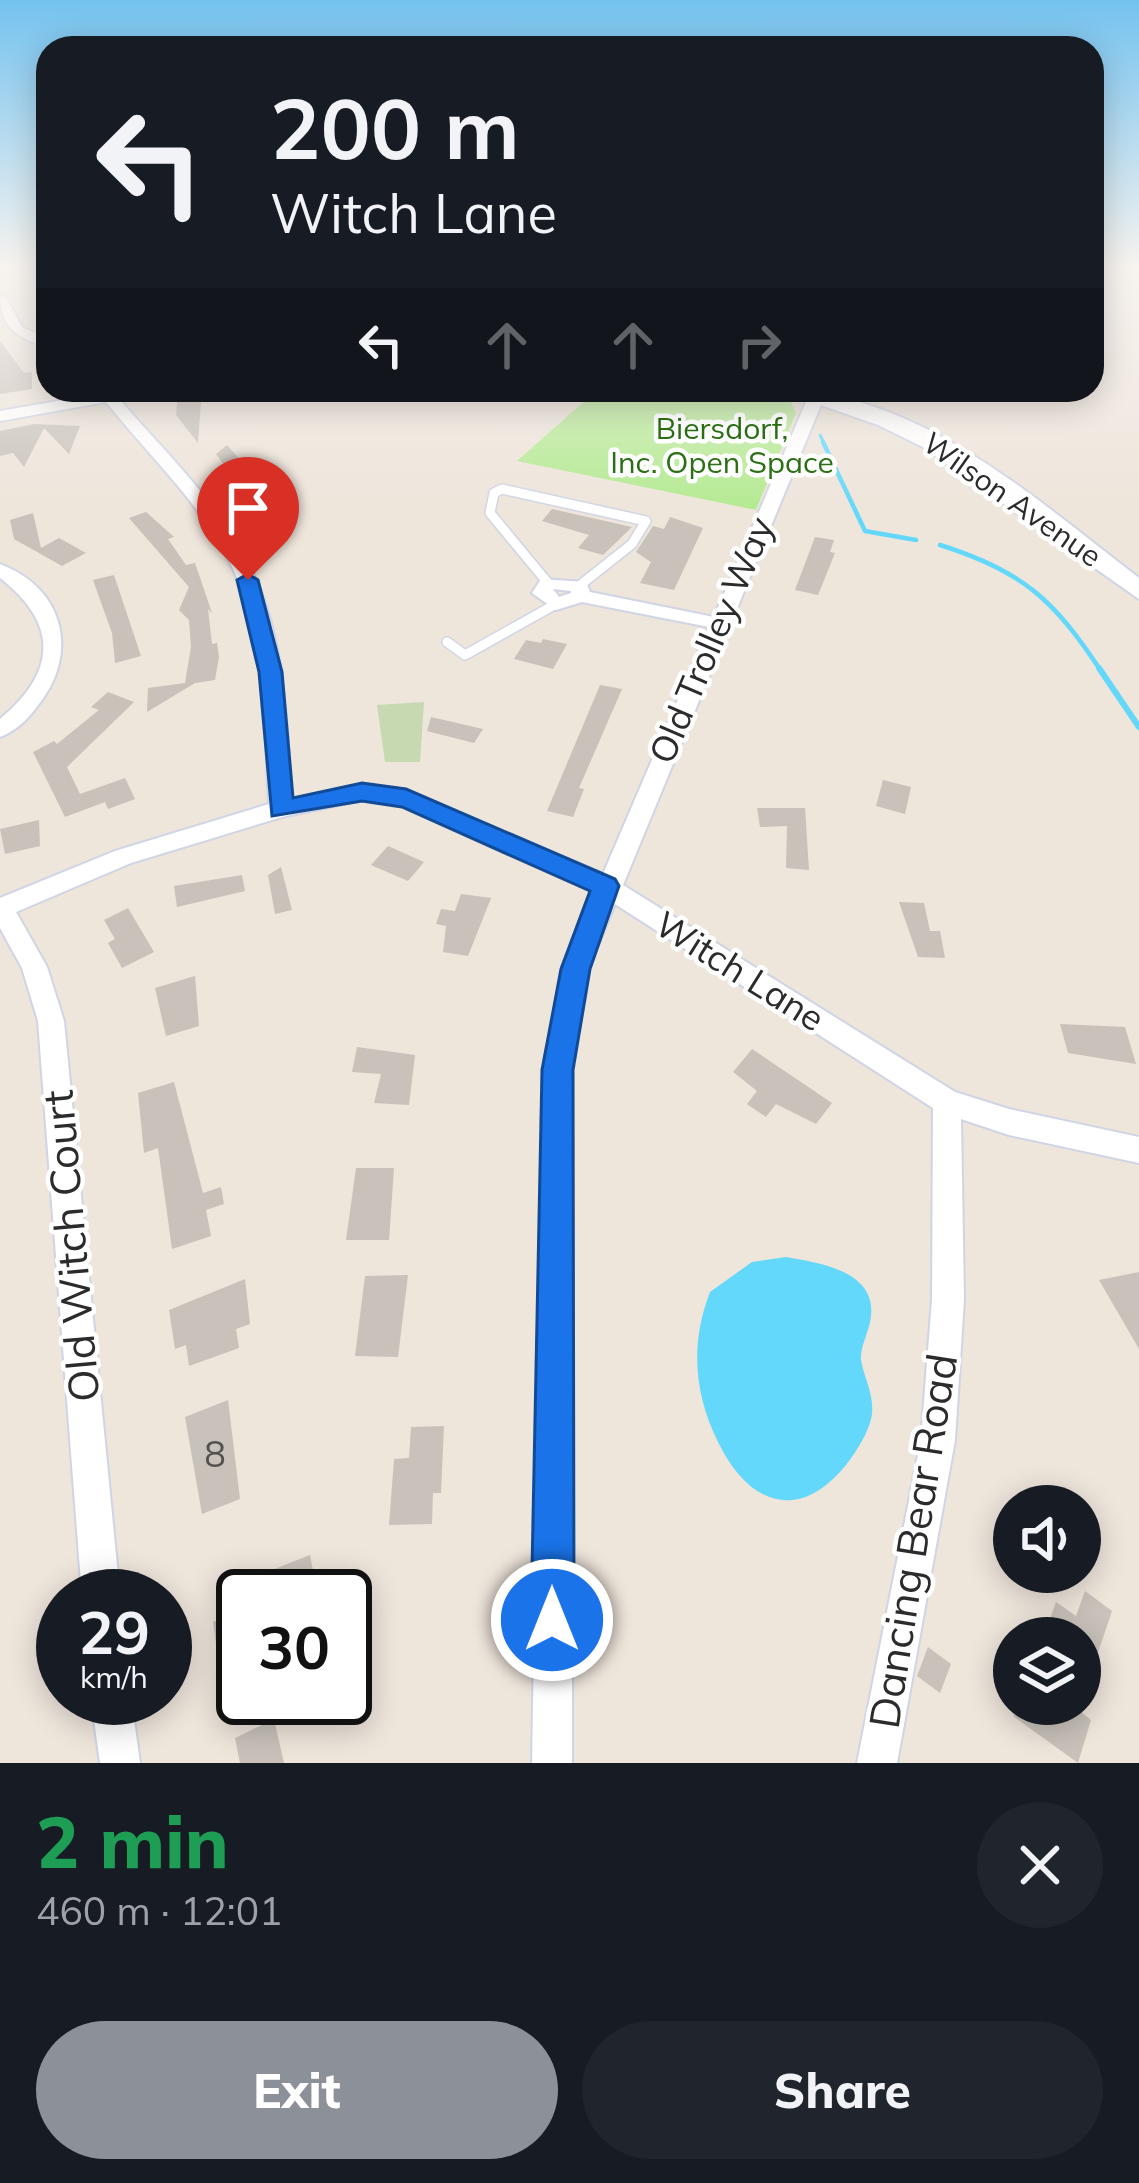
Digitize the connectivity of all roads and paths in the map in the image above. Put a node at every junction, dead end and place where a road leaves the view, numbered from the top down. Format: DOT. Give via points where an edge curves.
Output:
graph roads {
  1 [pos="98,402"];
  2 [pos="114,402"];
  3 [pos="814,402"];
  4 [pos="844,402"];
  5 [pos="0,416"];
  6 [pos="0,569"];
  7 [pos="548,584"];
  8 [pos="580,591"];
  9 [pos="1139,591"];
  10 [pos="556,604"];
  11 [pos="717,623"];
  12 [pos="447,642"];
  13 [pos="0,730"];
  14 [pos="281,809"];
  15 [pos="606,886"];
  16 [pos="0,908"];
  17 [pos="947,1102"];
  18 [pos="1139,1150"];
  19 [pos="99,1569"];
  20 [pos="115,1725"];
  21 [pos="120,1763"];
  22 [pos="552,1763"];
  23 [pos="877,1763"];
  1 -- 5 [label="street"];
  2 -- 14 [label="street" via="218,526 248,580 271,672"];
  3 -- 11 [label="street, Old Trolley Way"];
  4 -- 9 [label="main road, Wilson Avenue" via="961,457"];
  6 -- 13 [label="street" via="34,594 50,622 55,655 48,685"];
  7 -- 8 [label="street"];
  7 -- 8 [label="lane" via="490,512 494,493 646,520 632,544"];
  7 -- 10 [label="street" via="542,596"];
  8 -- 10 [label="street"];
  8 -- 11 [label="street"];
  10 -- 12 [label="lane" via="465,655"];
  11 -- 15 [label="street, Old Trolley Way"];
  14 -- 15 [label="street, Witch Lane" via="362,792 406,798"];
  14 -- 16 [label="street, Witch Lane" via="123,857"];
  15 -- 17 [label="street, Witch Lane"];
  15 -- 22 [label="street, Old Trolley Way" via="575,969 558,1070"];
  16 -- 19 [label="street, Old Witch Court" via="34,967 51,1021"];
  17 -- 18 [label="street, Witch Lane"];
  17 -- 23 [label="street, Dancing Bear Road" via="948,1299 938,1440"];
  20 -- 21 [label="street"];
}
